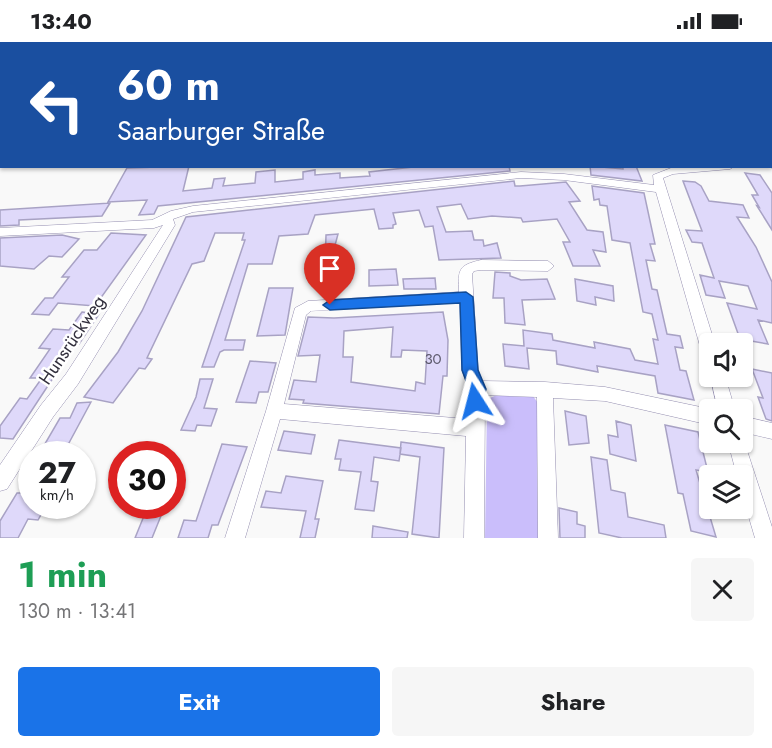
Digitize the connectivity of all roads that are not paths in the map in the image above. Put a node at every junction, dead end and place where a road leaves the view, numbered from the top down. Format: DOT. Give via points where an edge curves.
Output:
graph roads {
  1 [pos="711,168"];
  2 [pos="660,189"];
  3 [pos="167,217"];
  4 [pos="0,232"];
  5 [pos="548,266"];
  6 [pos="466,297"];
  7 [pos="704,333"];
  8 [pos="477,389"];
  9 [pos="545,389"];
  10 [pos="274,411"];
  11 [pos="699,415"];
  12 [pos="753,427"];
  13 [pos="475,428"];
  14 [pos="772,431"];
  15 [pos="740,453"];
  16 [pos="0,482"];
  17 [pos="235,538"];
  18 [pos="474,538"];
  19 [pos="548,538"];
  20 [pos="765,538"];
  1 -- 2 [label="street" via="662,173 657,177"];
  2 -- 3 [label="street" via="521,175 193,209"];
  2 -- 7 [label="street"];
  3 -- 4 [label="street" via="143,225"];
  3 -- 16 [label="street, Hunsrückweg" via="169,225 142,269"];
  5 -- 6 [label="street" via="470,267 465,273"];
  6 -- 8 [label="street" via="470,370"];
  6 -- 10 [label="street" via="308,306 300,312"];
  8 -- 9 [label="street"];
  8 -- 13 [label="street"];
  9 -- 11 [label="street" via="605,394"];
  9 -- 19 [label="street"];
  10 -- 13 [label="street"];
  10 -- 17 [label="street"];
  12 -- 14 [label="street"];
  13 -- 18 [label="street"];
  15 -- 20 [label="street"];
}
